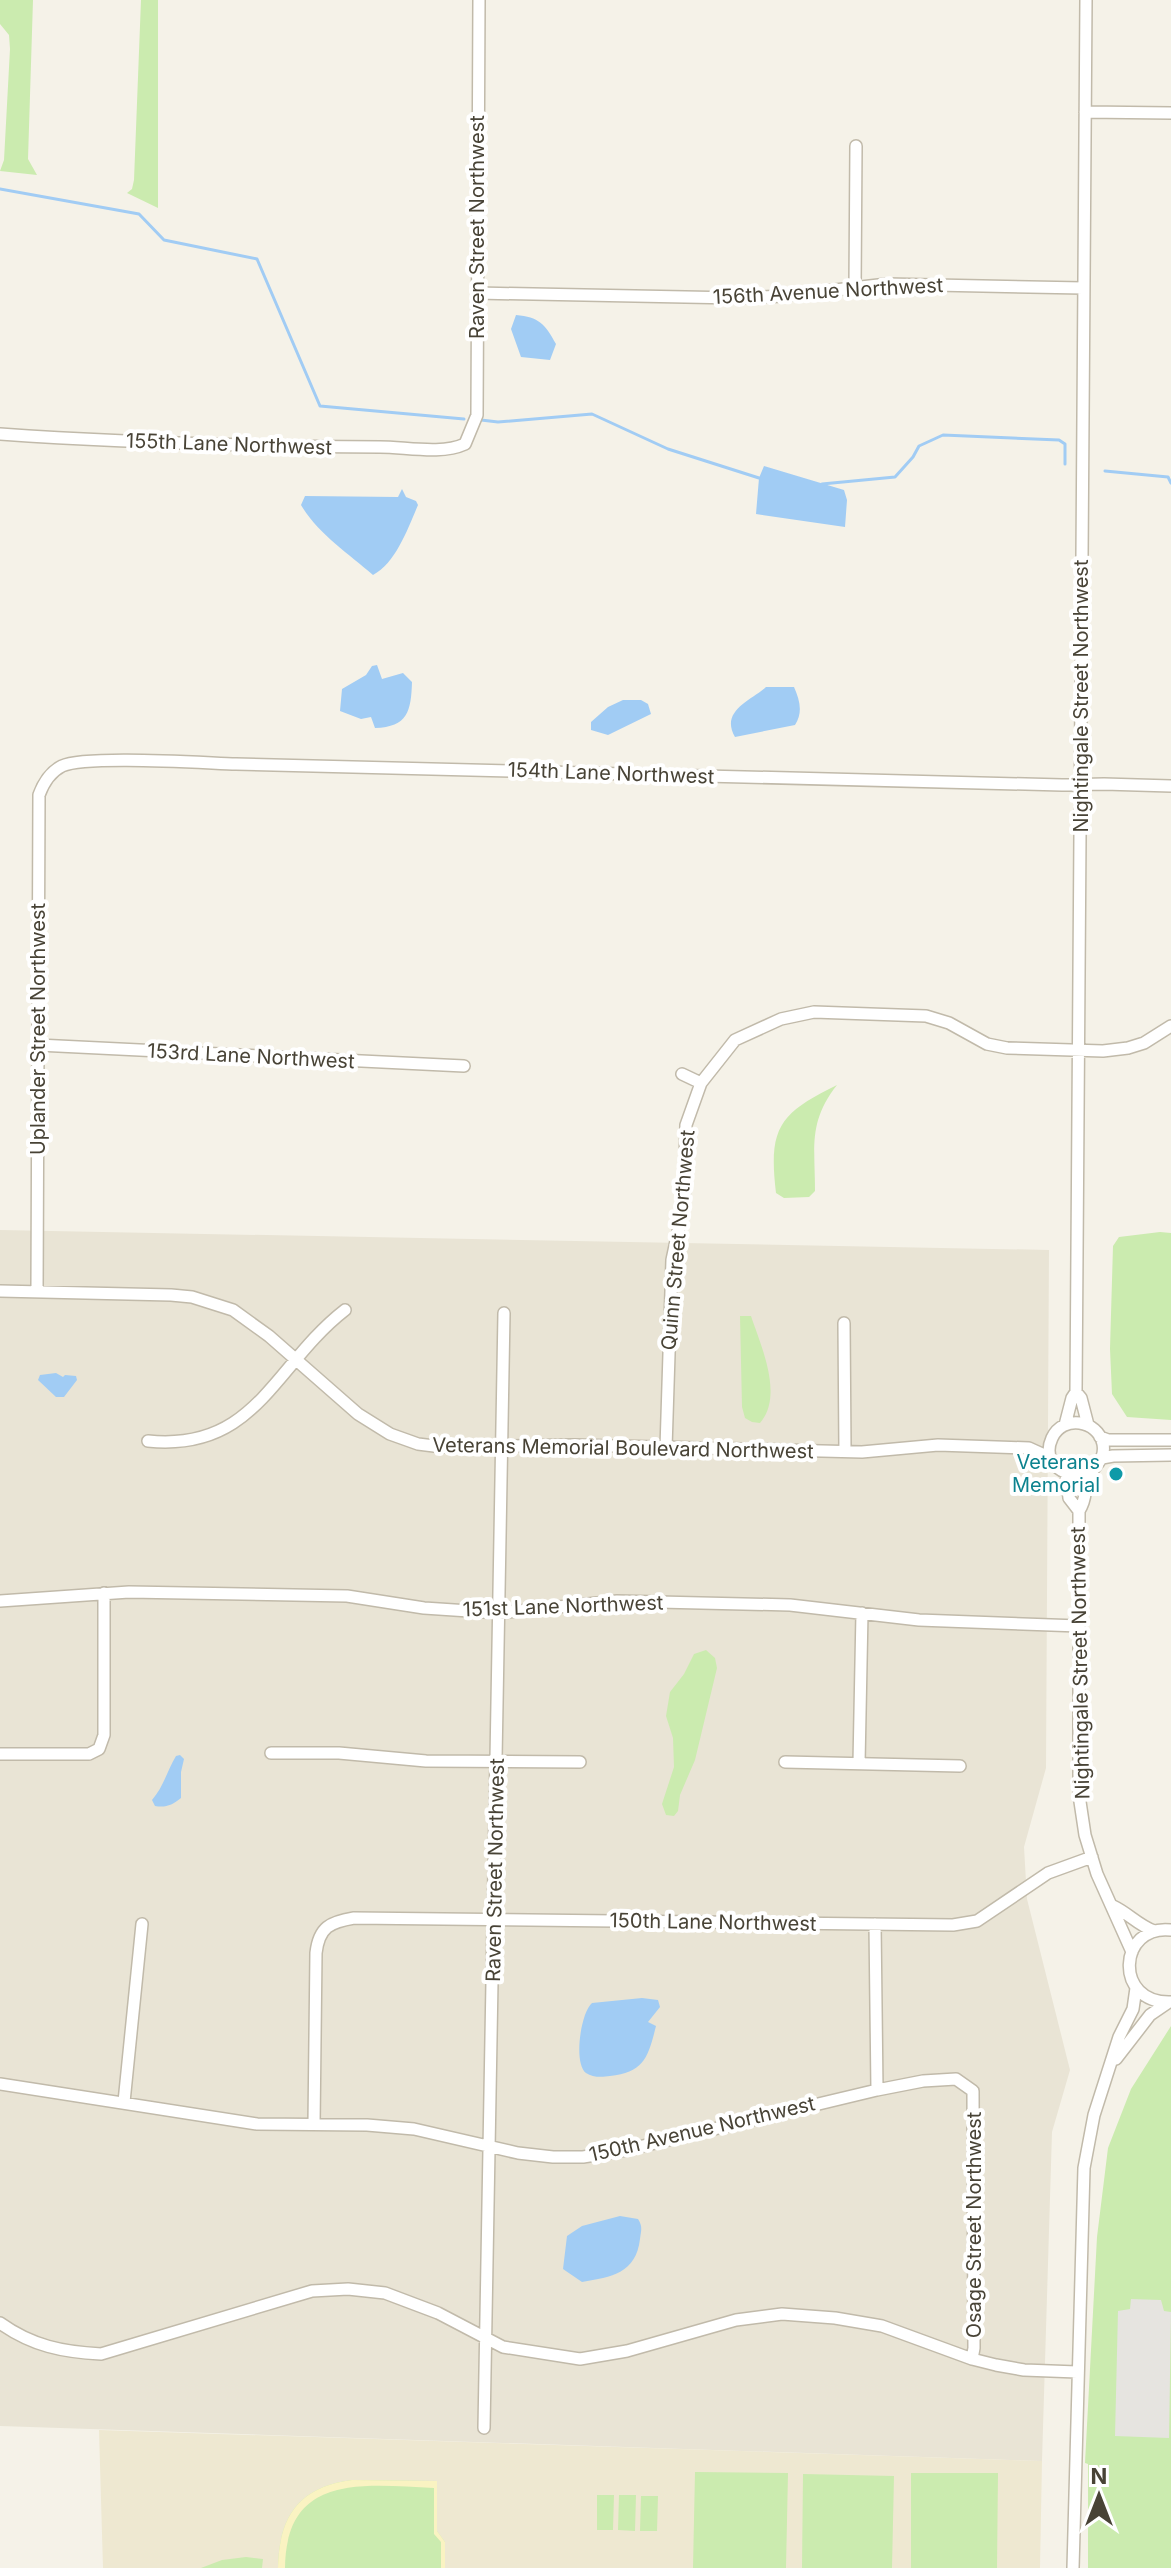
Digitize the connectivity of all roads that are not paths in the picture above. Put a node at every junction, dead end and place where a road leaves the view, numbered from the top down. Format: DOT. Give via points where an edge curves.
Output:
graph roads {
  1 [pos="479,0"];
  2 [pos="1086,0"];
  3 [pos="1085,112"];
  4 [pos="1171,113"];
  5 [pos="856,146"];
  6 [pos="855,287"];
  7 [pos="1083,288"];
  8 [pos="477,293"];
  9 [pos="0,434"];
  10 [pos="457,447"];
  11 [pos="54,772"];
  12 [pos="1081,784"];
  13 [pos="1171,786"];
  14 [pos="1171,1026"];
  15 [pos="38,1045"];
  16 [pos="1080,1050"];
  17 [pos="464,1066"];
  18 [pos="682,1074"];
  19 [pos="701,1083"];
  20 [pos="0,1291"];
  21 [pos="37,1291"];
  22 [pos="345,1310"];
  23 [pos="504,1313"];
  24 [pos="844,1323"];
  25 [pos="295,1359"];
  26 [pos="1076,1392"];
  27 [pos="1065,1425"];
  28 [pos="1088,1425"];
  29 [pos="1100,1437"];
  30 [pos="1051,1439"];
  31 [pos="1171,1440"];
  32 [pos="148,1441"];
  33 [pos="502,1447"];
  34 [pos="666,1448"];
  35 [pos="1029,1448"];
  36 [pos="845,1451"];
  37 [pos="1171,1455"];
  38 [pos="1051,1458"];
  39 [pos="1102,1458"];
  40 [pos="1090,1473"];
  41 [pos="1066,1474"];
  42 [pos="1079,1511"];
  43 [pos="104,1593"];
  44 [pos="0,1601"];
  45 [pos="499,1613"];
  46 [pos="862,1613"];
  47 [pos="1079,1626"];
  48 [pos="271,1753"];
  49 [pos="0,1754"];
  50 [pos="580,1762"];
  51 [pos="785,1762"];
  52 [pos="498,1763"];
  53 [pos="859,1763"];
  54 [pos="960,1766"];
  55 [pos="1092,1857"];
  56 [pos="1113,1906"];
  57 [pos="494,1920"];
  58 [pos="142,1924"];
  59 [pos="875,1924"];
  60 [pos="1171,1930"];
  61 [pos="1154,1931"];
  62 [pos="1132,1952"];
  63 [pos="1136,1988"];
  64 [pos="1170,2002"];
  65 [pos="1112,2063"];
  66 [pos="0,2084"];
  67 [pos="877,2090"];
  68 [pos="973,2091"];
  69 [pos="124,2102"];
  70 [pos="314,2124"];
  71 [pos="490,2147"];
  72 [pos="2,2325"];
  73 [pos="486,2339"];
  74 [pos="972,2359"];
  75 [pos="1077,2372"];
  76 [pos="484,2428"];
  77 [pos="1073,2568"];
  1 -- 8 [label="street, Raven Street Northwest"];
  2 -- 3 [label="street, Nightingale Street Northwest"];
  3 -- 4 [label="street"];
  3 -- 7 [label="street, Nightingale Street Northwest"];
  5 -- 6 [label="street"];
  6 -- 7 [label="street, 156th Avenue Northwest"];
  6 -- 8 [label="street, 156th Avenue Northwest" via="736,298"];
  7 -- 12 [label="street, Nightingale Street Northwest"];
  8 -- 10 [label="street, Raven Street Northwest" via="477,415 465,444"];
  9 -- 10 [label="street, 155th Lane Northwest"];
  11 -- 12 [label="street, 154th Lane Northwest" via="76,762 111,762"];
  11 -- 15 [label="street, Uplander Street Northwest" via="39,795"];
  12 -- 13 [label="street, 154th Lane Northwest"];
  12 -- 16 [label="street, Nightingale Street Northwest"];
  14 -- 16 [label="street" via="1128,1048"];
  15 -- 17 [label="street, 153rd Lane Northwest"];
  15 -- 21 [label="street, Uplander Street Northwest"];
  16 -- 19 [label="street" via="987,1044 926,1016 814,1012 781,1019 735,1040"];
  16 -- 26 [label="street, Nightingale Street Northwest"];
  18 -- 19 [label="street"];
  19 -- 34 [label="street, Quinn Street Northwest" via="686,1125 684,1204 672,1260"];
  20 -- 21 [label="street, Veterans Memorial Boulevard Northwest"];
  21 -- 25 [label="street, Veterans Memorial Boulevard Northwest" via="171,1295 212,1302 249,1320"];
  22 -- 25 [label="street"];
  23 -- 33 [label="street, Raven Street Northwest"];
  24 -- 36 [label="street"];
  25 -- 32 [label="street" via="258,1404 227,1428 191,1441"];
  25 -- 33 [label="street, Veterans Memorial Boulevard Northwest" via="358,1414 390,1434 418,1444"];
  26 -- 27 [label="street, Nightingale Street Northwest"];
  26 -- 28 [label="street, Nightingale Street Northwest"];
  27 -- 28 [label="street"];
  27 -- 30 [label="street, Nightingale Street Northwest"];
  28 -- 29 [label="street, Nightingale Street Northwest"];
  29 -- 31 [label="street"];
  29 -- 39 [label="street"];
  30 -- 35 [label="street"];
  30 -- 38 [label="street"];
  33 -- 34 [label="street, Veterans Memorial Boulevard Northwest"];
  33 -- 45 [label="street, Raven Street Northwest"];
  34 -- 36 [label="street, Veterans Memorial Boulevard Northwest"];
  35 -- 36 [label="street, Veterans Memorial Boulevard Northwest" via="917,1445"];
  35 -- 38 [label="street, Veterans Memorial Boulevard Northwest"];
  37 -- 39 [label="street"];
  38 -- 41 [label="street, Nightingale Street Northwest"];
  39 -- 40 [label="street, Nightingale Street Northwest"];
  40 -- 41 [label="street"];
  40 -- 42 [label="street, Nightingale Street Northwest"];
  41 -- 42 [label="street, Nightingale Street Northwest" via="1069,1498"];
  42 -- 47 [label="street, Nightingale Street Northwest"];
  43 -- 44 [label="street, 151st Lane Northwest"];
  43 -- 45 [label="street, 151st Lane Northwest" via="347,1596"];
  43 -- 49 [label="street" via="104,1735 99,1749 89,1754"];
  45 -- 46 [label="street, 151st Lane Northwest" via="617,1601 790,1605"];
  45 -- 52 [label="street, Raven Street Northwest"];
  46 -- 47 [label="street, 151st Lane Northwest"];
  46 -- 53 [label="street"];
  47 -- 55 [label="street, Nightingale Street Northwest" via="1079,1795"];
  48 -- 52 [label="street"];
  50 -- 52 [label="street"];
  51 -- 53 [label="street"];
  52 -- 57 [label="street, Raven Street Northwest"];
  53 -- 54 [label="street"];
  55 -- 56 [label="street, Nightingale Street Northwest"];
  55 -- 59 [label="street, 150th Lane Northwest" via="1048,1873 977,1921"];
  56 -- 61 [label="street"];
  56 -- 62 [label="street, Nightingale Street Northwest"];
  57 -- 59 [label="street, 150th Lane Northwest"];
  57 -- 70 [label="street, 150th Lane Northwest" via="354,1918 333,1922 321,1933 316,1953"];
  57 -- 71 [label="street, Raven Street Northwest"];
  58 -- 69 [label="street"];
  59 -- 67 [label="street"];
  60 -- 61 [label="street"];
  61 -- 62 [label="street"];
  62 -- 63 [label="street, Nightingale Street Northwest" via="1128,1967"];
  63 -- 64 [label="street" via="1145,1997"];
  63 -- 65 [label="street"];
  64 -- 65 [label="street" via="1150,2015"];
  65 -- 75 [label="street" via="1084,2168"];
  66 -- 69 [label="street, 150th Avenue Northwest"];
  67 -- 68 [label="street, 150th Avenue Northwest" via="956,2079"];
  67 -- 71 [label="street, 150th Avenue Northwest" via="583,2157"];
  68 -- 74 [label="street, Osage Street Northwest"];
  69 -- 70 [label="street, 150th Avenue Northwest" via="257,2124"];
  70 -- 71 [label="street, 150th Avenue Northwest" via="414,2129"];
  71 -- 73 [label="street, Raven Street Northwest"];
  72 -- 73 [label="street" via="30,2343 101,2354 299,2295 348,2289 385,2293"];
  73 -- 74 [label="street" via="503,2347 580,2359 736,2320 782,2314 882,2326"];
  73 -- 76 [label="street, Raven Street Northwest"];
  74 -- 75 [label="street" via="1024,2370"];
  75 -- 77 [label="street"];
}
